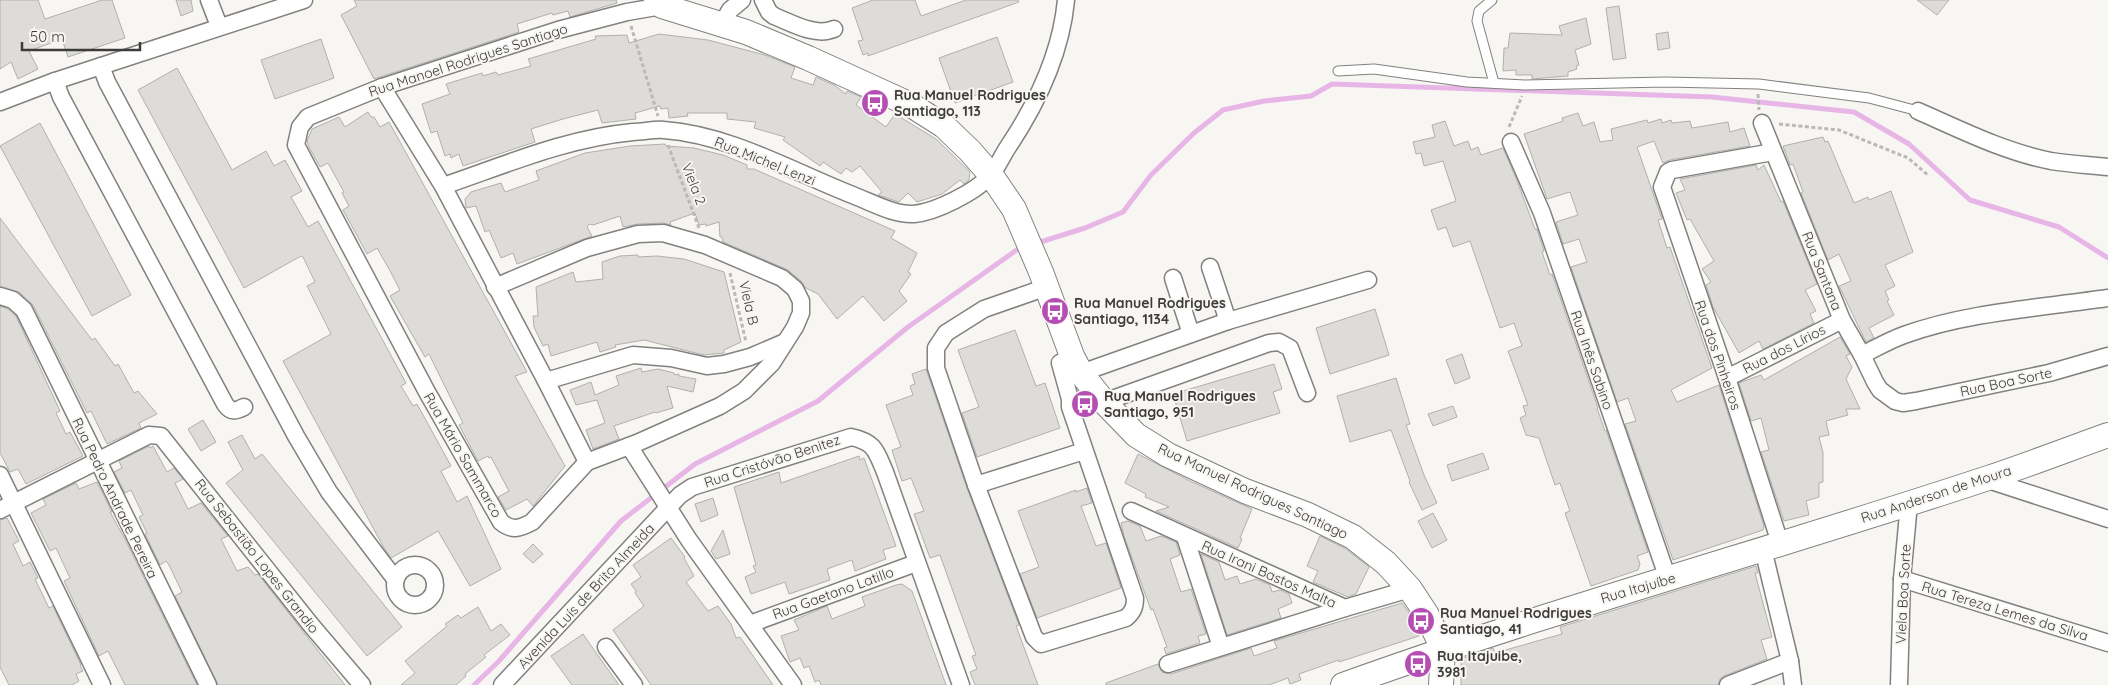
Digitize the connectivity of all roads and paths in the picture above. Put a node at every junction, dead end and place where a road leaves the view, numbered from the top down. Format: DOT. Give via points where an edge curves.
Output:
graph roads {
  1 [pos="209,0"];
  2 [pos="304,0"];
  3 [pos="742,0"];
  4 [pos="763,0"];
  5 [pos="1066,0"];
  6 [pos="1492,0"];
  7 [pos="659,3"];
  8 [pos="627,12"];
  9 [pos="722,24"];
  10 [pos="219,26"];
  11 [pos="834,29"];
  12 [pos="101,66"];
  13 [pos="1338,71"];
  14 [pos="55,81"];
  15 [pos="1494,83"];
  16 [pos="382,87"];
  17 [pos="1524,90"];
  18 [pos="0,102"];
  19 [pos="1918,111"];
  20 [pos="1762,123"];
  21 [pos="662,130"];
  22 [pos="1510,136"];
  23 [pos="296,146"];
  24 [pos="1773,152"];
  25 [pos="2108,167"];
  26 [pos="991,175"];
  27 [pos="1928,176"];
  28 [pos="443,186"];
  29 [pos="705,245"];
  30 [pos="726,254"];
  31 [pos="1210,267"];
  32 [pos="1173,278"];
  33 [pos="1044,279"];
  34 [pos="1368,280"];
  35 [pos="495,287"];
  36 [pos="0,296"];
  37 [pos="2108,298"];
  38 [pos="1842,320"];
  39 [pos="1228,321"];
  40 [pos="1191,334"];
  41 [pos="785,342"];
  42 [pos="1862,355"];
  43 [pos="2108,356"];
  44 [pos="750,357"];
  45 [pos="1077,364"];
  46 [pos="1727,378"];
  47 [pos="546,381"];
  48 [pos="1307,393"];
  49 [pos="1104,402"];
  50 [pos="1903,404"];
  51 [pos="244,406"];
  52 [pos="2108,435"];
  53 [pos="629,446"];
  54 [pos="1084,451"];
  55 [pos="98,461"];
  56 [pos="587,462"];
  57 [pos="0,475"];
  58 [pos="1985,479"];
  59 [pos="976,485"];
  60 [pos="665,502"];
  61 [pos="1909,504"];
  62 [pos="7,506"];
  63 [pos="1131,512"];
  64 [pos="2108,519"];
  65 [pos="1185,537"];
  66 [pos="1771,546"];
  67 [pos="916,563"];
  68 [pos="395,579"];
  69 [pos="1668,579"];
  70 [pos="1902,579"];
  71 [pos="1410,589"];
  72 [pos="1345,608"];
  73 [pos="750,624"];
  74 [pos="2108,643"];
  75 [pos="606,647"];
  76 [pos="1221,647"];
  77 [pos="1443,649"];
  78 [pos="1790,661"];
  79 [pos="1168,664"];
  80 [pos="102,685"];
  81 [pos="208,685"];
  82 [pos="362,685"];
  83 [pos="502,685"];
  84 [pos="634,685"];
  85 [pos="793,685"];
  86 [pos="961,685"];
  87 [pos="1343,685"];
  88 [pos="1441,685"];
  89 [pos="1728,685"];
  90 [pos="1793,685"];
  91 [pos="1899,685"];
  1 -- 10 [label="street"];
  2 -- 10 [label="street"];
  3 -- 9 [label="street" via="730,10"];
  4 -- 11 [label="street" via="774,16 816,32"];
  5 -- 26 [label="street, Rua Michel Lenzi" via="1060,42 1046,79 1028,117"];
  6 -- 15 [label="lane" via="1479,11 1477,21"];
  7 -- 8 [label="street, Rua Manoel Rodrigues Santiago"];
  7 -- 9 [label="main road, Rua Manoel Rodrigues Santiago"];
  8 -- 16 [label="street, Rua Manoel Rodrigues Santiago" via="558,30"];
  8 -- 21 [label="path, Viela 2"];
  9 -- 26 [label="main road, Rua Manoel Rodrigues Santiago" via="808,58 911,105 944,126"];
  10 -- 12 [label="street"];
  12 -- 14 [label="street"];
  12 -- 68 [label="street" via="328,492"];
  13 -- 15 [label="lane" via="1374,70"];
  14 -- 18 [label="street"];
  14 -- 51 [label="street" via="225,404 232,411"];
  15 -- 19 [label="lane" via="1759,84 1868,98"];
  16 -- 23 [label="street, Rua Manoel Rodrigues Santiago" via="308,117 300,128"];
  16 -- 28 [label="street"];
  17 -- 22 [label="path"];
  19 -- 25 [label="street" via="2012,150 2051,161"];
  20 -- 24 [label="street, Rua Santana"];
  20 -- 27 [label="path" via="1840,130 1908,158"];
  21 -- 26 [label="street, Rua Michel Lenzi" via="716,140 894,211 913,214 945,204 974,189"];
  21 -- 28 [label="street, Rua Michel Lenzi" via="608,135 577,142"];
  21 -- 29 [label="path, Viela 2"];
  22 -- 69 [label="street, Rua Inês Sabino" via="1542,213"];
  23 -- 56 [label="street, Rua Mário Sammarco" via="500,522 513,529 532,522"];
  24 -- 38 [label="street, Rua Santana"];
  24 -- 46 [label="street, Rua dos Pinheiros" via="1672,170 1663,181 1664,198"];
  26 -- 33 [label="main road, Rua Manoel Rodrigues Santiago" via="1014,209"];
  28 -- 35 [label="street"];
  29 -- 30 [label="street"];
  29 -- 35 [label="street" via="663,233 638,234 587,248"];
  30 -- 41 [label="street" via="782,278 795,289 801,301 801,313"];
  30 -- 44 [label="path, Viela B"];
  31 -- 39 [label="street"];
  32 -- 40 [label="street"];
  33 -- 45 [label="main road, Rua Manuel Rodrigues Santiago"];
  33 -- 59 [label="street" via="984,309 946,333 936,348 936,368"];
  34 -- 39 [label="street"];
  35 -- 47 [label="street"];
  36 -- 55 [label="street, Rua Pedro Andrade Pereira" via="13,300 24,310"];
  37 -- 42 [label="street" via="1929,327"];
  38 -- 42 [label="street, Rua Santana"];
  38 -- 46 [label="street, Rua dos Lírios"];
  39 -- 40 [label="street"];
  40 -- 45 [label="street"];
  41 -- 44 [label="street"];
  41 -- 53 [label="street" via="772,363 744,391 720,406"];
  42 -- 50 [label="street, Rua Santana" via="1880,390"];
  43 -- 50 [label="street, Rua Boa Sorte" via="2050,373"];
  44 -- 47 [label="street" via="707,366 671,358 633,355"];
  45 -- 49 [label="main road, Rua Manuel Rodrigues Santiago"];
  45 -- 54 [label="street" via="1060,363"];
  46 -- 66 [label="street, Rua dos Pinheiros"];
  47 -- 56 [label="street"];
  48 -- 49 [label="street" via="1290,348 1279,342"];
  49 -- 71 [label="main road, Rua Manuel Rodrigues Santiago" via="1136,435 1168,455 1353,537 1386,563"];
  52 -- 58 [label="main road, Rua Anderson de Moura"];
  53 -- 56 [label="street"];
  53 -- 60 [label="street"];
  54 -- 59 [label="street"];
  54 -- 59 [label="street" via="1135,598 1132,613 1126,618 1041,644 1037,642"];
  55 -- 62 [label="street"];
  55 -- 81 [label="street, Rua Pedro Andrade Pereira"];
  55 -- 82 [label="street, Rua Sebastião Lopes Grandio" via="149,435 157,434 164,439"];
  57 -- 62 [label="street"];
  58 -- 61 [label="main road, Rua Anderson de Moura"];
  58 -- 64 [label="street"];
  60 -- 67 [label="street, Rua Cristóvão Benitez" via="692,487 840,439 861,439 875,449"];
  60 -- 73 [label="street"];
  60 -- 83 [label="street, Avenida Luís de Brito Almeida"];
  61 -- 66 [label="main road, Rua Anderson de Moura"];
  61 -- 70 [label="street, Viela Boa Sorte"];
  62 -- 80 [label="street"];
  63 -- 65 [label="street, Rua Irani Bastos Malta"];
  65 -- 72 [label="street, Rua Irani Bastos Malta"];
  65 -- 76 [label="street"];
  66 -- 69 [label="main road, Rua Itajuíbe"];
  66 -- 78 [label="street, Rua dos Pinheiros"];
  67 -- 73 [label="street, Rua Gaetano Latillo"];
  67 -- 86 [label="street, Rua Cristóvão Benitez"];
  69 -- 77 [label="main road, Rua Itajuíbe"];
  70 -- 74 [label="street, Rua Tereza Lemes da Silva"];
  70 -- 91 [label="street, Viela Boa Sorte"];
  71 -- 72 [label="street, Rua Irani Bastos Malta"];
  71 -- 77 [label="main road, Rua Manuel Rodrigues Santiago"];
  72 -- 76 [label="street"];
  73 -- 85 [label="street"];
  75 -- 84 [label="street"];
  76 -- 79 [label="street"];
  77 -- 87 [label="main road, Rua Itajuíbe"];
  77 -- 88 [label="main road, Rua Manuel Rodrigues Santiago"];
  78 -- 89 [label="street"];
  78 -- 90 [label="street, Rua dos Pinheiros"];
}
